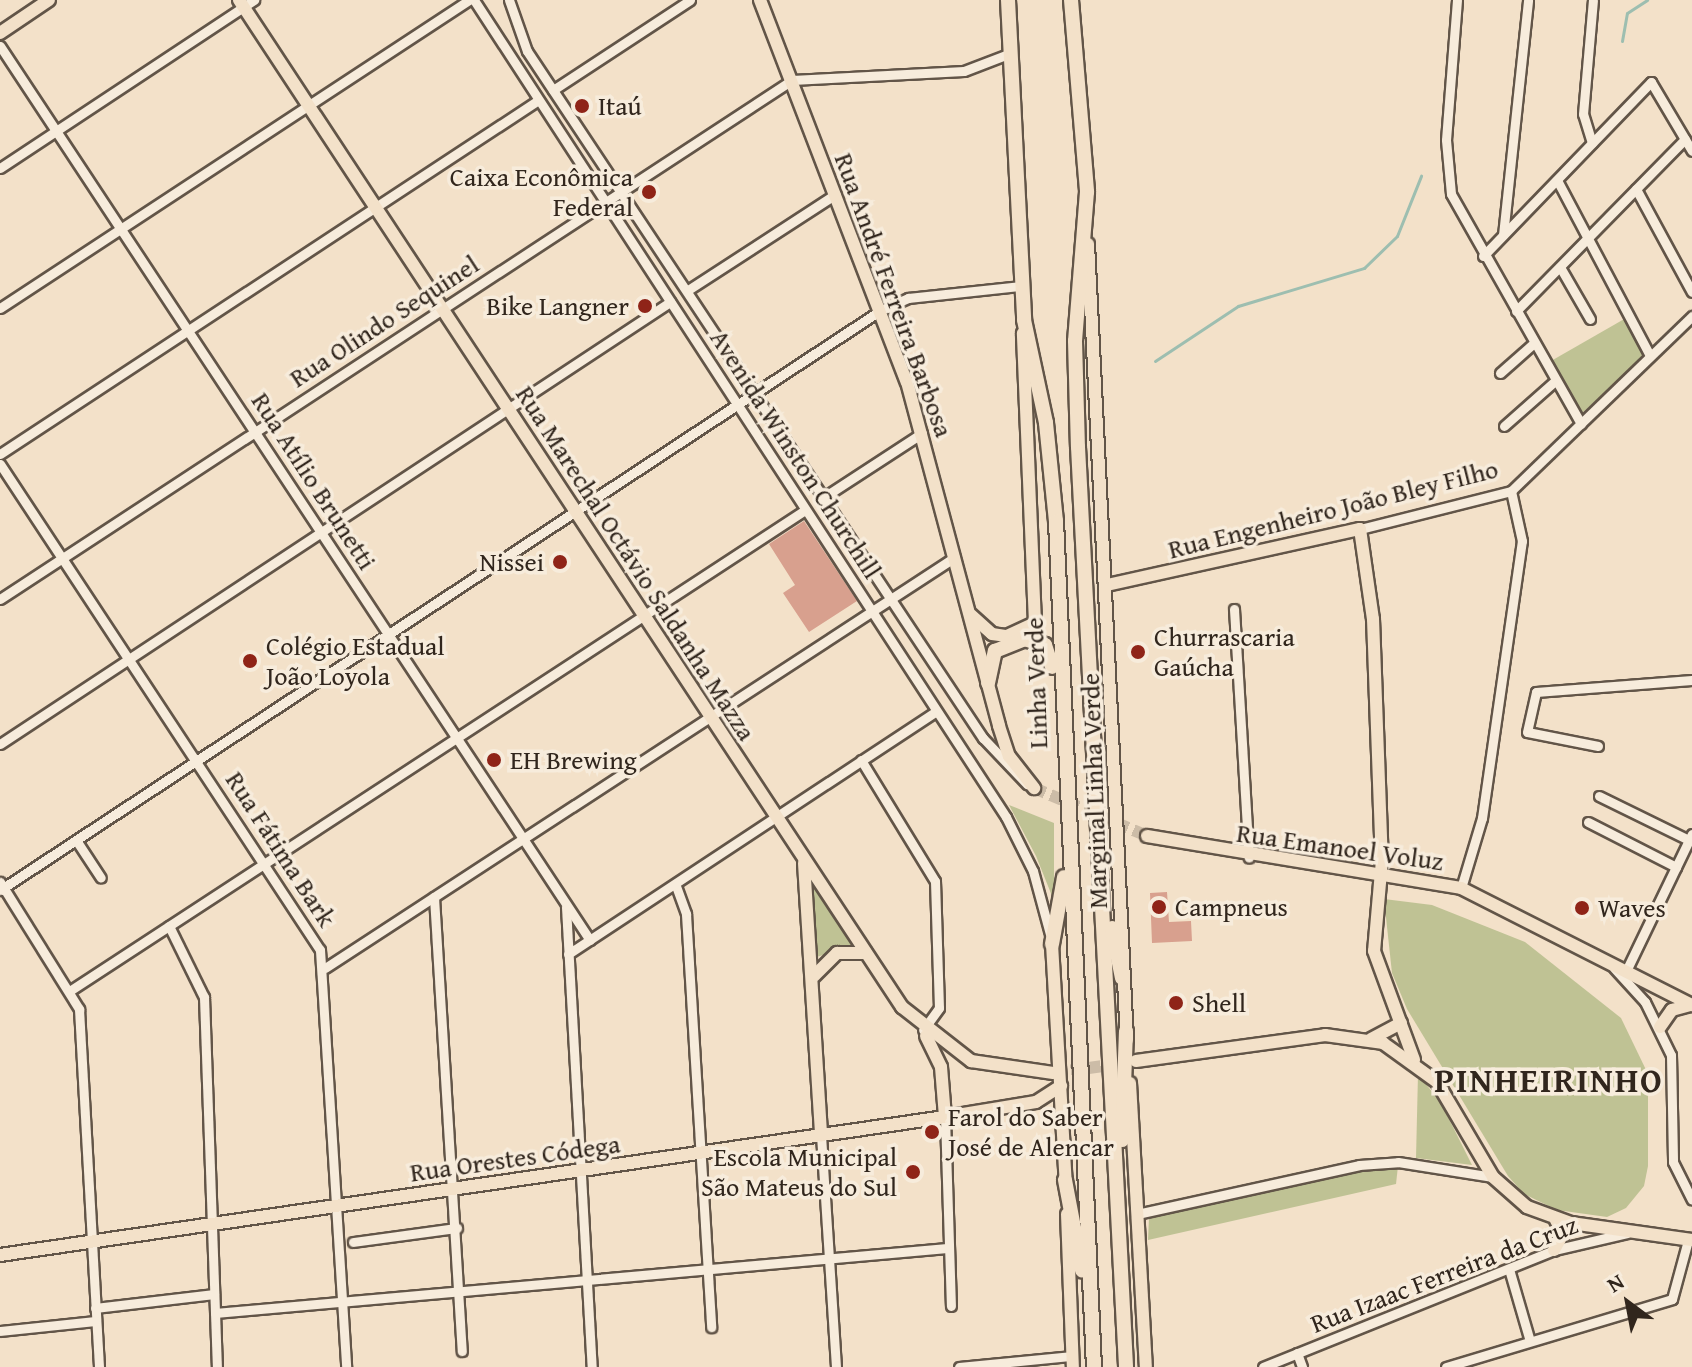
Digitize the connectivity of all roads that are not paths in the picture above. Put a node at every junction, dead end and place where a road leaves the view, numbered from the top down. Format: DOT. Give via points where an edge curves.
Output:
graph roads {
  1 [pos="49,0"];
  2 [pos="472,0"];
  3 [pos="509,0"];
  4 [pos="690,0"];
  5 [pos="760,0"];
  6 [pos="1008,0"];
  7 [pos="1071,0"];
  8 [pos="1457,0"];
  9 [pos="1528,0"];
  10 [pos="1593,0"];
  11 [pos="246,2"];
  12 [pos="0,33"];
  13 [pos="0,46"];
  14 [pos="1008,54"];
  15 [pos="792,80"];
  16 [pos="553,90"];
  17 [pos="537,101"];
  18 [pos="309,106"];
  19 [pos="56,131"];
  20 [pos="1685,139"];
  21 [pos="1592,143"];
  22 [pos="1692,151"];
  23 [pos="0,168"];
  24 [pos="1557,180"];
  25 [pos="1636,189"];
  26 [pos="622,191"];
  27 [pos="836,194"];
  28 [pos="606,202"];
  29 [pos="375,207"];
  30 [pos="1087,214"];
  31 [pos="121,229"];
  32 [pos="1503,235"];
  33 [pos="1588,238"];
  34 [pos="1483,256"];
  35 [pos="1560,267"];
  36 [pos="1021,286"];
  37 [pos="688,290"];
  38 [pos="1692,292"];
  39 [pos="670,302"];
  40 [pos="0,308"];
  41 [pos="442,309"];
  42 [pos="881,310"];
  43 [pos="1516,311"];
  44 [pos="1692,316"];
  45 [pos="1590,319"];
  46 [pos="1024,320"];
  47 [pos="188,330"];
  48 [pos="1534,343"];
  49 [pos="1650,356"];
  50 [pos="1500,373"];
  51 [pos="1556,380"];
  52 [pos="756,394"];
  53 [pos="738,405"];
  54 [pos="508,409"];
  55 [pos="1581,424"];
  56 [pos="1504,426"];
  57 [pos="255,432"];
  58 [pos="922,433"];
  59 [pos="0,454"];
  60 [pos="0,464"];
  61 [pos="1511,491"];
  62 [pos="824,497"];
  63 [pos="805,510"];
  64 [pos="576,512"];
  65 [pos="1360,529"];
  66 [pos="321,532"];
  67 [pos="955,557"];
  68 [pos="62,559"];
  69 [pos="1107,585"];
  70 [pos="891,598"];
  71 [pos="0,599"];
  72 [pos="1234,609"];
  73 [pos="872,611"];
  74 [pos="970,613"];
  75 [pos="644,615"];
  76 [pos="389,635"];
  77 [pos="129,659"];
  78 [pos="1692,680"];
  79 [pos="988,683"];
  80 [pos="936,711"];
  81 [pos="710,716"];
  82 [pos="457,737"];
  83 [pos="0,744"];
  84 [pos="1598,746"];
  85 [pos="1062,757"];
  86 [pos="861,760"];
  87 [pos="196,761"];
  88 [pos="1034,788"];
  89 [pos="1599,796"];
  90 [pos="776,816"];
  91 [pos="1588,822"];
  92 [pos="1147,836"];
  93 [pos="1690,837"];
  94 [pos="523,838"];
  95 [pos="76,840"];
  96 [pos="1067,856"];
  97 [pos="1249,858"];
  98 [pos="804,859"];
  99 [pos="264,864"];
  100 [pos="1676,867"];
  101 [pos="1380,871"];
  102 [pos="101,878"];
  103 [pos="1103,885"];
  104 [pos="676,886"];
  105 [pos="1,887"];
  106 [pos="1461,888"];
  107 [pos="434,897"];
  108 [pos="566,903"];
  109 [pos="169,926"];
  110 [pos="590,940"];
  111 [pos="1052,944"];
  112 [pos="866,953"];
  113 [pos="568,954"];
  114 [pos="1607,961"];
  115 [pos="325,968"];
  116 [pos="1626,971"];
  117 [pos="814,976"];
  118 [pos="1122,978"];
  119 [pos="71,990"];
  120 [pos="1692,1005"];
  121 [pos="1401,1023"];
  122 [pos="1660,1027"];
  123 [pos="923,1030"];
  124 [pos="1126,1031"];
  125 [pos="1371,1039"];
  126 [pos="957,1054"];
  127 [pos="1414,1060"];
  128 [pos="1136,1061"];
  129 [pos="941,1067"];
  130 [pos="1053,1073"];
  131 [pos="1061,1086"];
  132 [pos="1036,1102"];
  133 [pos="1063,1111"];
  134 [pos="945,1117"];
  135 [pos="821,1135"];
  136 [pos="701,1152"];
  137 [pos="581,1170"];
  138 [pos="1493,1177"];
  139 [pos="1065,1180"];
  140 [pos="455,1189"];
  141 [pos="1690,1200"];
  142 [pos="336,1206"];
  143 [pos="1137,1214"];
  144 [pos="1556,1220"];
  145 [pos="211,1224"];
  146 [pos="457,1228"];
  147 [pos="1630,1232"];
  148 [pos="1690,1240"];
  149 [pos="94,1242"];
  150 [pos="353,1242"];
  151 [pos="1118,1245"];
  152 [pos="947,1248"];
  153 [pos="1554,1250"];
  154 [pos="0,1255"];
  155 [pos="826,1255"];
  156 [pos="708,1266"];
  157 [pos="1509,1269"];
  158 [pos="587,1278"];
  159 [pos="460,1291"];
  160 [pos="214,1294"];
  161 [pos="340,1302"];
  162 [pos="951,1306"];
  163 [pos="95,1308"];
  164 [pos="215,1313"];
  165 [pos="95,1321"];
  166 [pos="711,1327"];
  167 [pos="0,1331"];
  168 [pos="1529,1338"];
  169 [pos="1093,1339"];
  170 [pos="462,1351"];
  171 [pos="1297,1353"];
  172 [pos="1072,1362"];
  173 [pos="99,1367"];
  174 [pos="217,1367"];
  175 [pos="346,1367"];
  176 [pos="592,1367"];
  177 [pos="836,1367"];
  178 [pos="959,1367"];
  179 [pos="1094,1367"];
  180 [pos="1126,1367"];
  181 [pos="1146,1367"];
  182 [pos="1263,1367"];
  183 [pos="1302,1367"];
  184 [pos="1446,1367"];
  1 -- 12 [label="main road"];
  2 -- 17 [label="street, Avenida Winston Churchill"];
  2 -- 18 [label="street"];
  3 -- 16 [label="street, Avenida Winston Churchill" via="522,41"];
  4 -- 16 [label="street"];
  5 -- 15 [label="main road, Rua André Ferreira Barbosa"];
  6 -- 14 [label="highway, Linha Verde"];
  7 -- 30 [label="highway, Linha Verde"];
  8 -- 34 [label="street" via="1448,177 1457,213"];
  9 -- 32 [label="street"];
  10 -- 21 [label="street" via="1583,114"];
  11 -- 18 [label="main road, Rua Marechal Octávio Saldanha Mazza"];
  11 -- 19 [label="street"];
  13 -- 19 [label="street, Rua Atílio Brunetti"];
  14 -- 15 [label="street" via="964,71"];
  14 -- 36 [label="highway, Linha Verde"];
  15 -- 26 [label="street, Rua Olindo Sequinel"];
  15 -- 27 [label="main road, Rua André Ferreira Barbosa"];
  16 -- 26 [label="street, Avenida Winston Churchill"];
  17 -- 28 [label="street, Avenida Winston Churchill"];
  17 -- 29 [label="street"];
  18 -- 29 [label="main road, Rua Marechal Octávio Saldanha Mazza"];
  18 -- 31 [label="street"];
  19 -- 23 [label="street"];
  19 -- 31 [label="street, Rua Atílio Brunetti"];
  20 -- 21 [label="street" via="1651,82"];
  20 -- 22 [label="street"];
  20 -- 25 [label="street"];
  21 -- 24 [label="street"];
  24 -- 32 [label="street"];
  24 -- 33 [label="street"];
  25 -- 33 [label="street"];
  25 -- 38 [label="street"];
  26 -- 28 [label="street, Rua Olindo Sequinel"];
  26 -- 37 [label="street, Avenida Winston Churchill"];
  27 -- 37 [label="street"];
  27 -- 42 [label="main road, Rua André Ferreira Barbosa"];
  28 -- 39 [label="street, Avenida Winston Churchill"];
  28 -- 41 [label="street, Rua Olindo Sequinel"];
  29 -- 41 [label="main road, Rua Marechal Octávio Saldanha Mazza"];
  29 -- 47 [label="street"];
  30 -- 69 [label="main road, Marginal Linha Verde"];
  30 -- 103 [label="highway, Linha Verde" via="1075,341"];
  31 -- 40 [label="street"];
  31 -- 47 [label="street, Rua Atílio Brunetti"];
  32 -- 34 [label="street"];
  33 -- 35 [label="street"];
  33 -- 49 [label="street"];
  34 -- 43 [label="street"];
  35 -- 43 [label="street"];
  35 -- 45 [label="street"];
  36 -- 42 [label="street" via="908,298"];
  36 -- 46 [label="highway, Linha Verde"];
  37 -- 52 [label="street, Avenida Winston Churchill"];
  39 -- 53 [label="street, Avenida Winston Churchill"];
  39 -- 54 [label="street"];
  41 -- 54 [label="main road, Rua Marechal Octávio Saldanha Mazza"];
  41 -- 57 [label="street, Rua Olindo Sequinel"];
  42 -- 52 [label="street"];
  42 -- 58 [label="main road, Rua André Ferreira Barbosa"];
  43 -- 48 [label="street"];
  44 -- 49 [label="street, Rua Engenheiro João Bley Filho"];
  46 -- 74 [label="main road" via="1035,623 1023,632 992,634"];
  46 -- 85 [label="highway, Linha Verde" via="1052,474"];
  47 -- 57 [label="street, Rua Atílio Brunetti"];
  47 -- 59 [label="street"];
  48 -- 50 [label="street"];
  48 -- 51 [label="street"];
  49 -- 55 [label="street, Rua Engenheiro João Bley Filho"];
  51 -- 55 [label="street"];
  51 -- 56 [label="street"];
  52 -- 53 [label="street"];
  52 -- 62 [label="street, Avenida Winston Churchill"];
  53 -- 63 [label="street, Avenida Winston Churchill"];
  53 -- 64 [label="street"];
  54 -- 64 [label="main road, Rua Marechal Octávio Saldanha Mazza"];
  54 -- 66 [label="street"];
  55 -- 61 [label="street, Rua Engenheiro João Bley Filho"];
  57 -- 66 [label="street, Rua Atílio Brunetti"];
  57 -- 68 [label="street, Rua Olindo Sequinel"];
  58 -- 62 [label="street"];
  58 -- 67 [label="main road, Rua André Ferreira Barbosa"];
  60 -- 68 [label="street, Rua Fátima Bark"];
  61 -- 65 [label="street, Rua Engenheiro João Bley Filho"];
  61 -- 106 [label="street" via="1522,541 1482,818"];
  62 -- 70 [label="street, Avenida Winston Churchill"];
  63 -- 73 [label="street, Avenida Winston Churchill"];
  63 -- 75 [label="street"];
  64 -- 75 [label="main road, Rua Marechal Octávio Saldanha Mazza"];
  64 -- 76 [label="street"];
  65 -- 69 [label="main road, Rua Engenheiro João Bley Filho"];
  65 -- 101 [label="main road" via="1373,619"];
  66 -- 76 [label="street, Rua Atílio Brunetti"];
  66 -- 77 [label="street"];
  67 -- 70 [label="street"];
  67 -- 74 [label="main road, Rua André Ferreira Barbosa"];
  68 -- 71 [label="street, Rua Olindo Sequinel"];
  68 -- 77 [label="street, Rua Fátima Bark"];
  69 -- 118 [label="main road, Marginal Linha Verde"];
  70 -- 73 [label="street"];
  70 -- 88 [label="street, Avenida Winston Churchill" via="993,754"];
  72 -- 97 [label="street"];
  73 -- 80 [label="street, Avenida Winston Churchill"];
  73 -- 81 [label="street"];
  74 -- 79 [label="main road, Rua André Ferreira Barbosa"];
  75 -- 81 [label="main road, Rua Marechal Octávio Saldanha Mazza"];
  75 -- 82 [label="street"];
  76 -- 82 [label="street, Rua Atílio Brunetti"];
  76 -- 87 [label="street"];
  77 -- 83 [label="street"];
  77 -- 87 [label="street, Rua Fátima Bark"];
  78 -- 84 [label="street" via="1536,692 1527,732"];
  79 -- 85 [label="highway" via="1002,645 1024,639 1045,645"];
  79 -- 88 [label="main road, Rua André Ferreira Barbosa" via="1009,756"];
  80 -- 86 [label="street"];
  80 -- 111 [label="street, Avenida Winston Churchill" via="1024,850"];
  81 -- 90 [label="main road, Rua Marechal Octávio Saldanha Mazza"];
  81 -- 94 [label="street"];
  82 -- 94 [label="street, Rua Atílio Brunetti"];
  82 -- 99 [label="street"];
  85 -- 96 [label="highway, Linha Verde"];
  86 -- 90 [label="street"];
  86 -- 123 [label="street" via="935,881 939,1008"];
  87 -- 95 [label="street"];
  87 -- 99 [label="street, Rua Fátima Bark"];
  89 -- 93 [label="street"];
  90 -- 98 [label="main road, Rua Marechal Octávio Saldanha Mazza"];
  90 -- 104 [label="street"];
  91 -- 100 [label="street"];
  92 -- 97 [label="main road, Rua Emanoel Voluz"];
  93 -- 100 [label="street"];
  94 -- 107 [label="street"];
  94 -- 108 [label="street, Rua Atílio Brunetti"];
  95 -- 102 [label="street"];
  95 -- 105 [label="street"];
  96 -- 111 [label="highway"];
  96 -- 169 [label="highway, Linha Verde"];
  97 -- 101 [label="main road, Rua Emanoel Voluz"];
  98 -- 112 [label="main road, Rua Marechal Octávio Saldanha Mazza"];
  98 -- 117 [label="main road"];
  99 -- 109 [label="street"];
  99 -- 115 [label="street, Rua Fátima Bark"];
  100 -- 116 [label="street"];
  101 -- 106 [label="main road, Rua Emanoel Voluz"];
  101 -- 121 [label="main road" via="1374,951"];
  103 -- 118 [label="highway"];
  103 -- 151 [label="highway, Linha Verde"];
  104 -- 110 [label="street"];
  104 -- 136 [label="street" via="686,914"];
  105 -- 119 [label="street"];
  106 -- 114 [label="main road, Rua Emanoel Voluz"];
  107 -- 115 [label="street"];
  107 -- 140 [label="street"];
  108 -- 110 [label="street, Rua Atílio Brunetti"];
  108 -- 113 [label="street"];
  109 -- 119 [label="street"];
  109 -- 145 [label="street" via="204,997"];
  110 -- 113 [label="street"];
  111 -- 131 [label="main road"];
  112 -- 117 [label="main road" via="837,953"];
  112 -- 123 [label="main road, Rua Marechal Octávio Saldanha Mazza"];
  113 -- 137 [label="street"];
  114 -- 116 [label="main road, Rua Emanoel Voluz"];
  114 -- 122 [label="street"];
  115 -- 142 [label="street, Rua Fátima Bark"];
  116 -- 120 [label="main road, Rua Emanoel Voluz"];
  117 -- 135 [label="main road"];
  118 -- 124 [label="main road, Marginal Linha Verde"];
  119 -- 149 [label="street" via="83,1031"];
  120 -- 122 [label="main road" via="1672,1010"];
  121 -- 125 [label="main road"];
  121 -- 127 [label="main road"];
  122 -- 141 [label="street" via="1674,1074 1673,1162"];
  123 -- 126 [label="main road, Rua Marechal Octávio Saldanha Mazza"];
  123 -- 129 [label="main road"];
  124 -- 143 [label="main road, Marginal Linha Verde"];
  124 -- 151 [label="highway"];
  125 -- 127 [label="main road"];
  125 -- 128 [label="main road" via="1325,1035"];
  126 -- 129 [label="main road"];
  126 -- 130 [label="main road, Rua Marechal Octávio Saldanha Mazza" via="1004,1071"];
  127 -- 138 [label="main road" via="1444,1093"];
  129 -- 134 [label="main road"];
  131 -- 132 [label="main road, Rua Orestes Códega"];
  131 -- 133 [label="main road"];
  132 -- 133 [label="main road, Rua Orestes Códega"];
  132 -- 134 [label="main road, Rua Orestes Códega"];
  133 -- 139 [label="main road"];
  134 -- 135 [label="main road, Rua Orestes Códega"];
  134 -- 152 [label="street"];
  135 -- 136 [label="main road, Rua Orestes Códega"];
  135 -- 155 [label="street"];
  136 -- 137 [label="main road, Rua Orestes Códega"];
  136 -- 156 [label="street"];
  137 -- 140 [label="main road, Rua Orestes Códega"];
  137 -- 158 [label="street"];
  138 -- 143 [label="street" via="1398,1162 1359,1165"];
  138 -- 144 [label="main road" via="1527,1207"];
  139 -- 169 [label="highway"];
  139 -- 172 [label="main road"];
  140 -- 142 [label="main road, Rua Orestes Códega"];
  140 -- 146 [label="street"];
  142 -- 145 [label="main road, Rua Orestes Códega"];
  142 -- 161 [label="street, Rua Fátima Bark"];
  143 -- 181 [label="main road, Marginal Linha Verde"];
  144 -- 147 [label="main road"];
  144 -- 153 [label="main road" via="1563,1238"];
  145 -- 149 [label="main road, Rua Orestes Códega"];
  145 -- 160 [label="street"];
  146 -- 150 [label="street"];
  146 -- 159 [label="street"];
  147 -- 148 [label="main road, Rua Izaac Ferreira da Cruz"];
  147 -- 153 [label="street, Rua Izaac Ferreira da Cruz"];
  148 -- 168 [label="street" via="1672,1299"];
  149 -- 154 [label="main road, Rua Orestes Códega"];
  149 -- 163 [label="street"];
  151 -- 180 [label="highway, Linha Verde"];
  152 -- 155 [label="street"];
  152 -- 162 [label="street"];
  153 -- 157 [label="street, Rua Izaac Ferreira da Cruz"];
  155 -- 156 [label="street"];
  155 -- 177 [label="street"];
  156 -- 158 [label="street"];
  156 -- 166 [label="street"];
  157 -- 168 [label="street"];
  157 -- 171 [label="street, Rua Izaac Ferreira da Cruz"];
  158 -- 159 [label="street"];
  158 -- 176 [label="street"];
  159 -- 161 [label="street"];
  159 -- 170 [label="street"];
  160 -- 163 [label="street"];
  160 -- 164 [label="street"];
  161 -- 164 [label="street"];
  161 -- 175 [label="street, Rua Fátima Bark"];
  163 -- 165 [label="street"];
  164 -- 174 [label="street"];
  165 -- 167 [label="street"];
  165 -- 173 [label="street"];
  168 -- 184 [label="street"];
  169 -- 179 [label="highway, Linha Verde"];
  171 -- 182 [label="street, Rua Izaac Ferreira da Cruz"];
  171 -- 183 [label="street"];
  172 -- 178 [label="street"];
}
